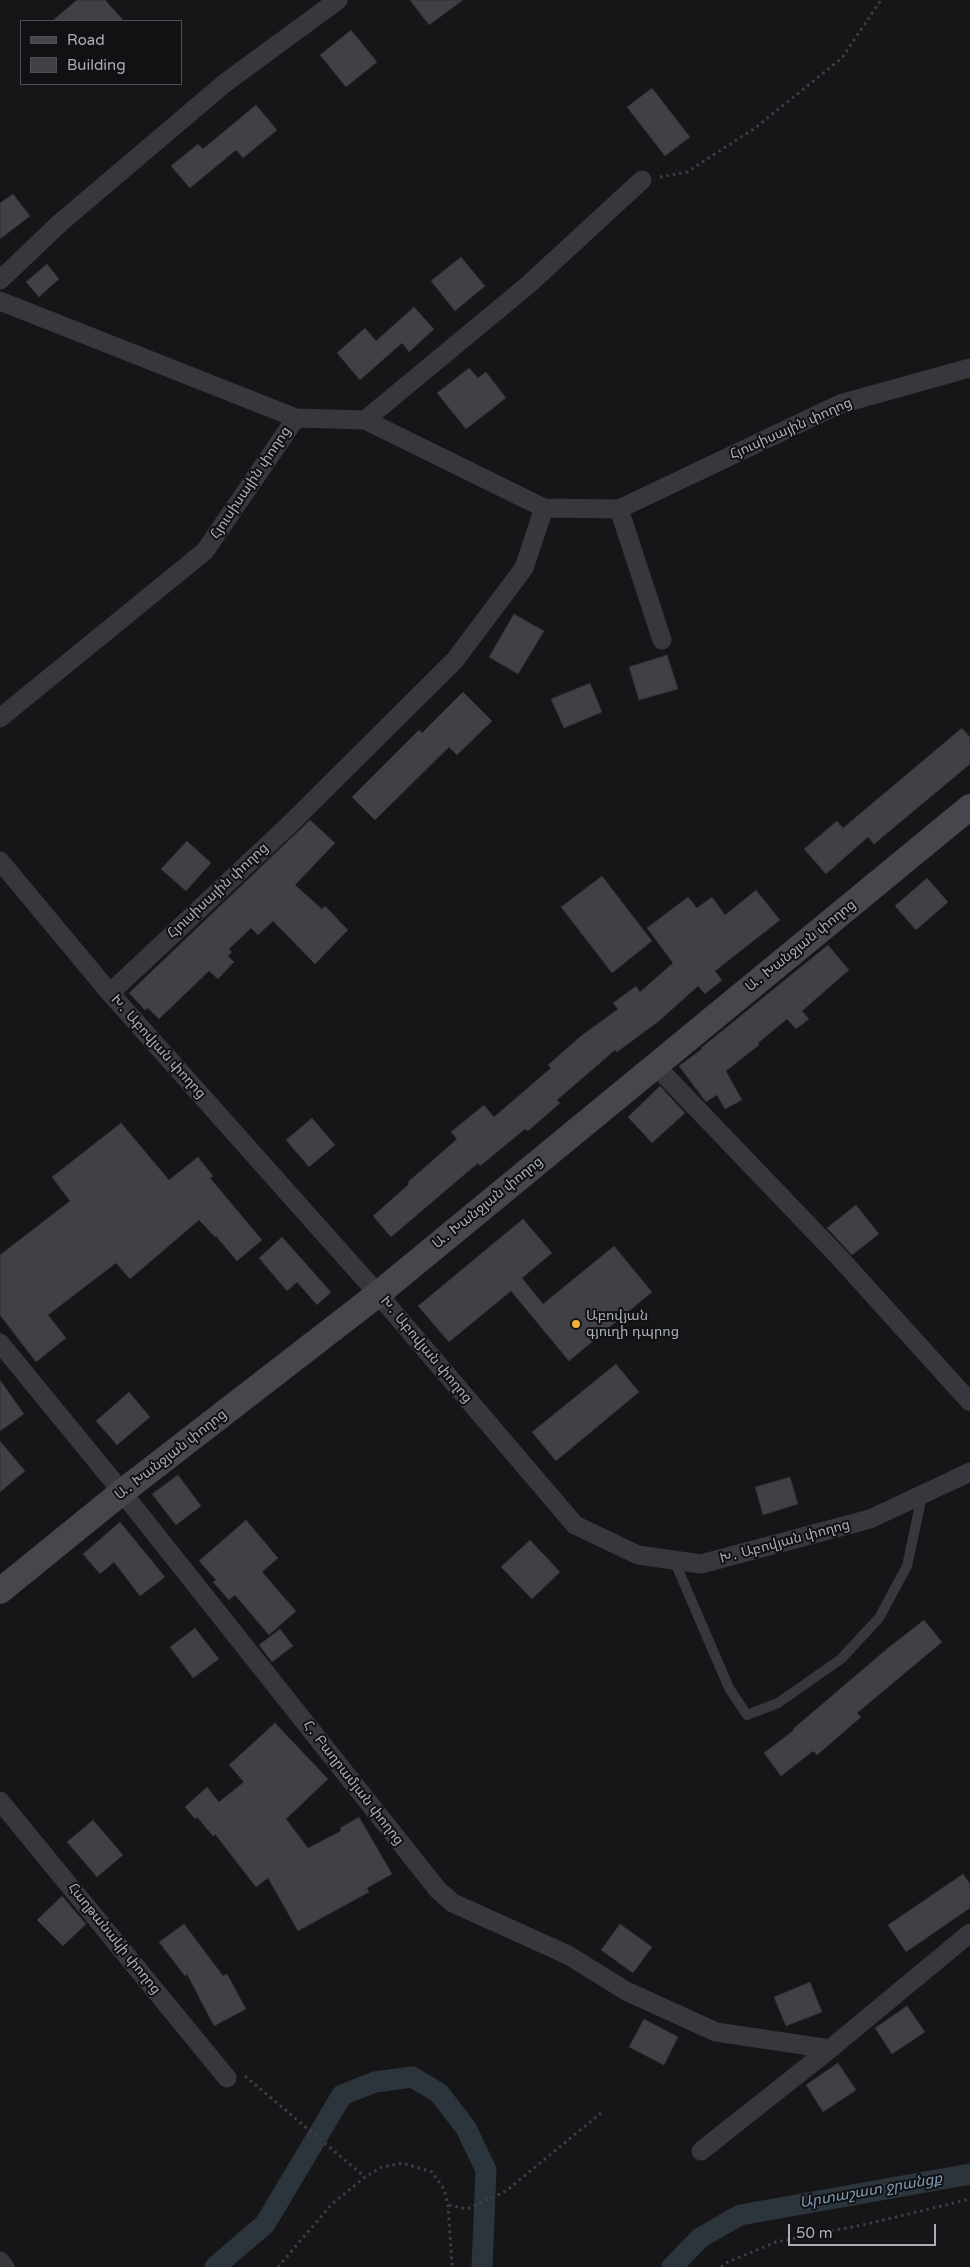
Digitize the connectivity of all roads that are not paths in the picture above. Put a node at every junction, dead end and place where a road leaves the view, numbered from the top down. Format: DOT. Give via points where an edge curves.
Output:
graph roads {
  1 [pos="338,0"];
  2 [pos="642,180"];
  3 [pos="0,280"];
  4 [pos="0,301"];
  5 [pos="970,368"];
  6 [pos="296,418"];
  7 [pos="364,420"];
  8 [pos="544,508"];
  9 [pos="618,509"];
  10 [pos="662,640"];
  11 [pos="0,718"];
  12 [pos="970,807"];
  13 [pos="0,861"];
  14 [pos="110,993"];
  15 [pos="656,1066"];
  16 [pos="378,1294"];
  17 [pos="0,1342"];
  18 [pos="970,1402"];
  19 [pos="970,1472"];
  20 [pos="122,1492"];
  21 [pos="922,1496"];
  22 [pos="674,1560"];
  23 [pos="0,1591"];
  24 [pos="0,1800"];
  25 [pos="970,1933"];
  26 [pos="830,2049"];
  27 [pos="227,2078"];
  28 [pos="702,2151"];
  29 [pos="0,2261"];
  30 [pos="5,2267"];
  1 -- 3 [label="street" via="225,83 60,223"];
  2 -- 7 [label="street" via="528,285"];
  4 -- 6 [label="street"];
  5 -- 9 [label="street, Հյուսիսային փողոց" via="840,404"];
  6 -- 7 [label="street, Հյուսիսային փողոց"];
  6 -- 11 [label="street, Հյուսիսային փողոց" via="205,550"];
  7 -- 8 [label="street, Հյուսիսային փողոց"];
  8 -- 9 [label="street, Հյուսիսային փողոց"];
  8 -- 14 [label="street, Հյուսիսային փողոց" via="524,568 455,660 289,826"];
  9 -- 10 [label="street"];
  12 -- 15 [label="street, Ա․ Խանջյան փողոց"];
  13 -- 14 [label="street, Խ․ Աբովյան փողոց"];
  14 -- 16 [label="street, Խ․ Աբովյան փողոց"];
  15 -- 16 [label="street, Ա․ Խանջյան փողոց"];
  15 -- 18 [label="street" via="838,1256"];
  16 -- 20 [label="street, Ա․ Խանջյան փողոց"];
  16 -- 22 [label="street, Խ․ Աբովյան փողոց" via="575,1525 638,1555"];
  17 -- 20 [label="street, Հ․ Բաղրամյան փողոց"];
  19 -- 21 [label="street, Խ․ Աբովյան փողոց"];
  20 -- 23 [label="street, Ա․ Խանջյան փողոց"];
  20 -- 26 [label="street, Հ․ Բաղրամյան փողոց" via="432,1882 453,1903 568,1956 626,1991 716,2032"];
  21 -- 22 [label="street, Խ․ Աբովյան փողոց" via="870,1519 700,1564"];
  21 -- 22 [label="lane" via="907,1566 879,1618 840,1659 778,1703 747,1714 729,1688"];
  24 -- 27 [label="street, Հաղթանակի փողոց"];
  25 -- 26 [label="street"];
  26 -- 28 [label="street"];
  29 -- 30 [label="street"];
}
